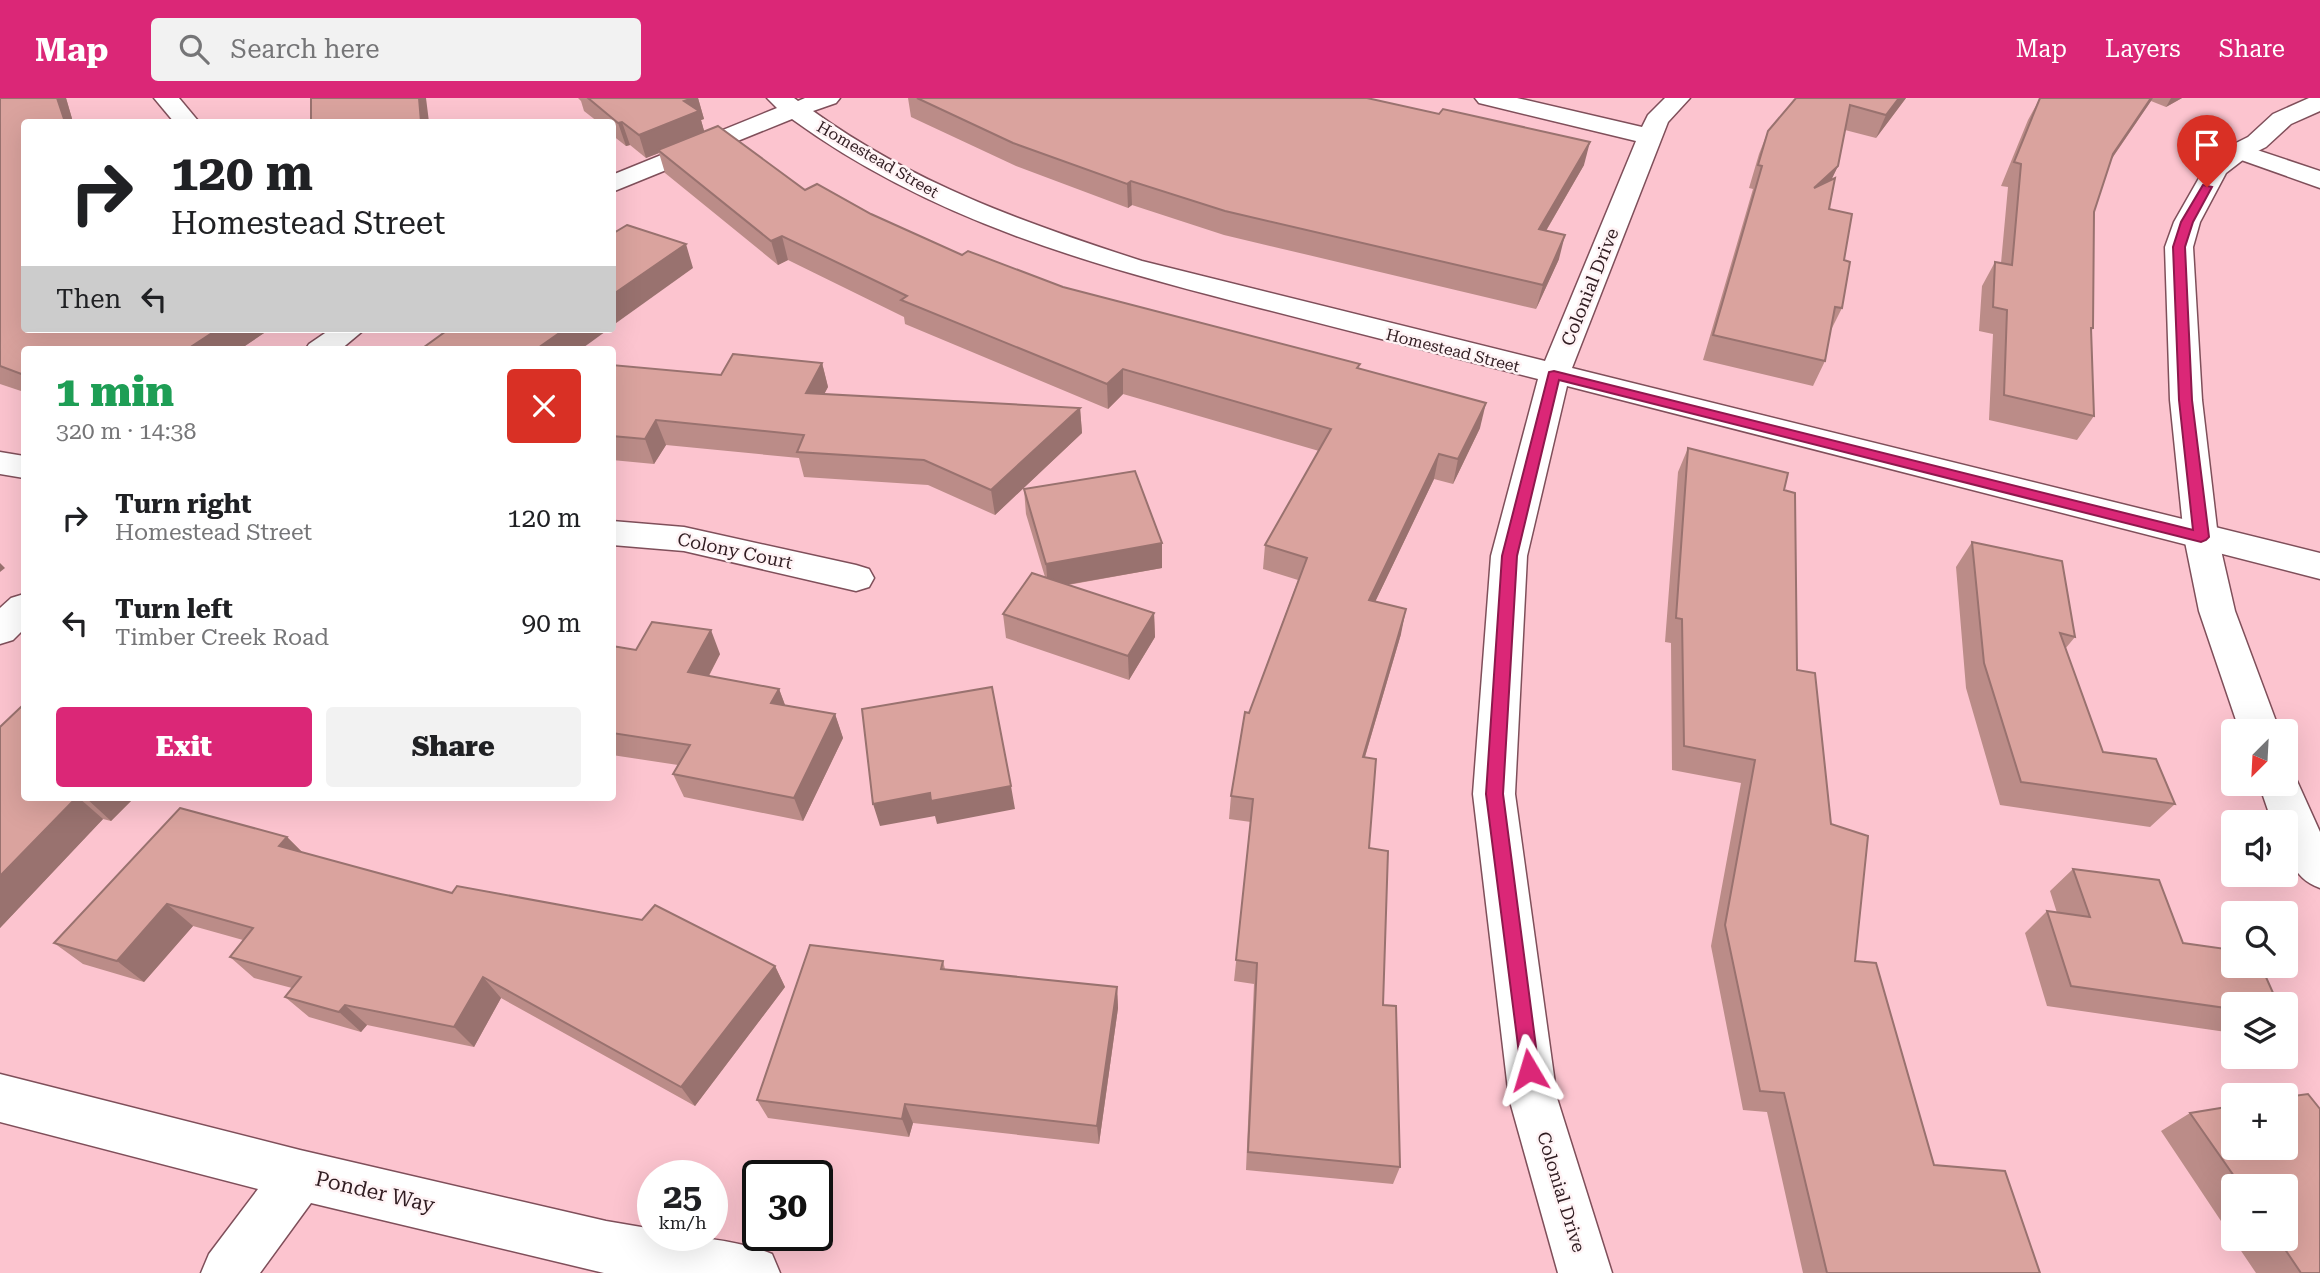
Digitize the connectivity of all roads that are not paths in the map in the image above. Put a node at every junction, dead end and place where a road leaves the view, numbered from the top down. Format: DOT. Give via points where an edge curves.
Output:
graph roads {
  1 [pos="166,98"];
  2 [pos="828,98"];
  3 [pos="1487,98"];
  4 [pos="1678,98"];
  5 [pos="2320,102"];
  6 [pos="788,104"];
  7 [pos="184,119"];
  8 [pos="1652,137"];
  9 [pos="2239,151"];
  10 [pos="2320,180"];
  11 [pos="616,182"];
  12 [pos="344,333"];
  13 [pos="326,346"];
  14 [pos="1554,375"];
  15 [pos="0,463"];
  16 [pos="21,466"];
  17 [pos="616,533"];
  18 [pos="2201,537"];
  19 [pos="2320,566"];
  20 [pos="856,578"];
  21 [pos="21,610"];
  22 [pos="0,630"];
  23 [pos="2255,719"];
  24 [pos="2283,796"];
  25 [pos="2320,869"];
  26 [pos="0,1098"];
  27 [pos="300,1175"];
  28 [pos="228,1273"];
  29 [pos="753,1273"];
  30 [pos="1580,1273"];
  1 -- 7 [label="street"];
  2 -- 6 [label="street"];
  3 -- 8 [label="street"];
  4 -- 8 [label="street, Colonial Drive" via="1657,120"];
  5 -- 9 [label="street" via="2282,118 2257,142"];
  6 -- 11 [label="street" via="751,125"];
  6 -- 14 [label="street, Homestead Street" via="925,190 1023,231 1132,267"];
  8 -- 14 [label="street, Colonial Drive"];
  9 -- 10 [label="street"];
  9 -- 18 [label="street" via="2216,169 2179,247 2186,400"];
  12 -- 13 [label="street"];
  14 -- 18 [label="street, Homestead Street"];
  14 -- 30 [label="street, Colonial Drive" via="1509,556 1494,794 1532,1098"];
  15 -- 16 [label="street"];
  17 -- 20 [label="street, Colony Court" via="684,539"];
  18 -- 19 [label="street, Homestead Street"];
  18 -- 23 [label="street" via="2217,611"];
  21 -- 22 [label="street"];
  24 -- 25 [label="street" via="2296,831"];
  26 -- 27 [label="street, Ponder Way"];
  27 -- 28 [label="street"];
  27 -- 29 [label="street, Ponder Way" via="606,1247"];
}
